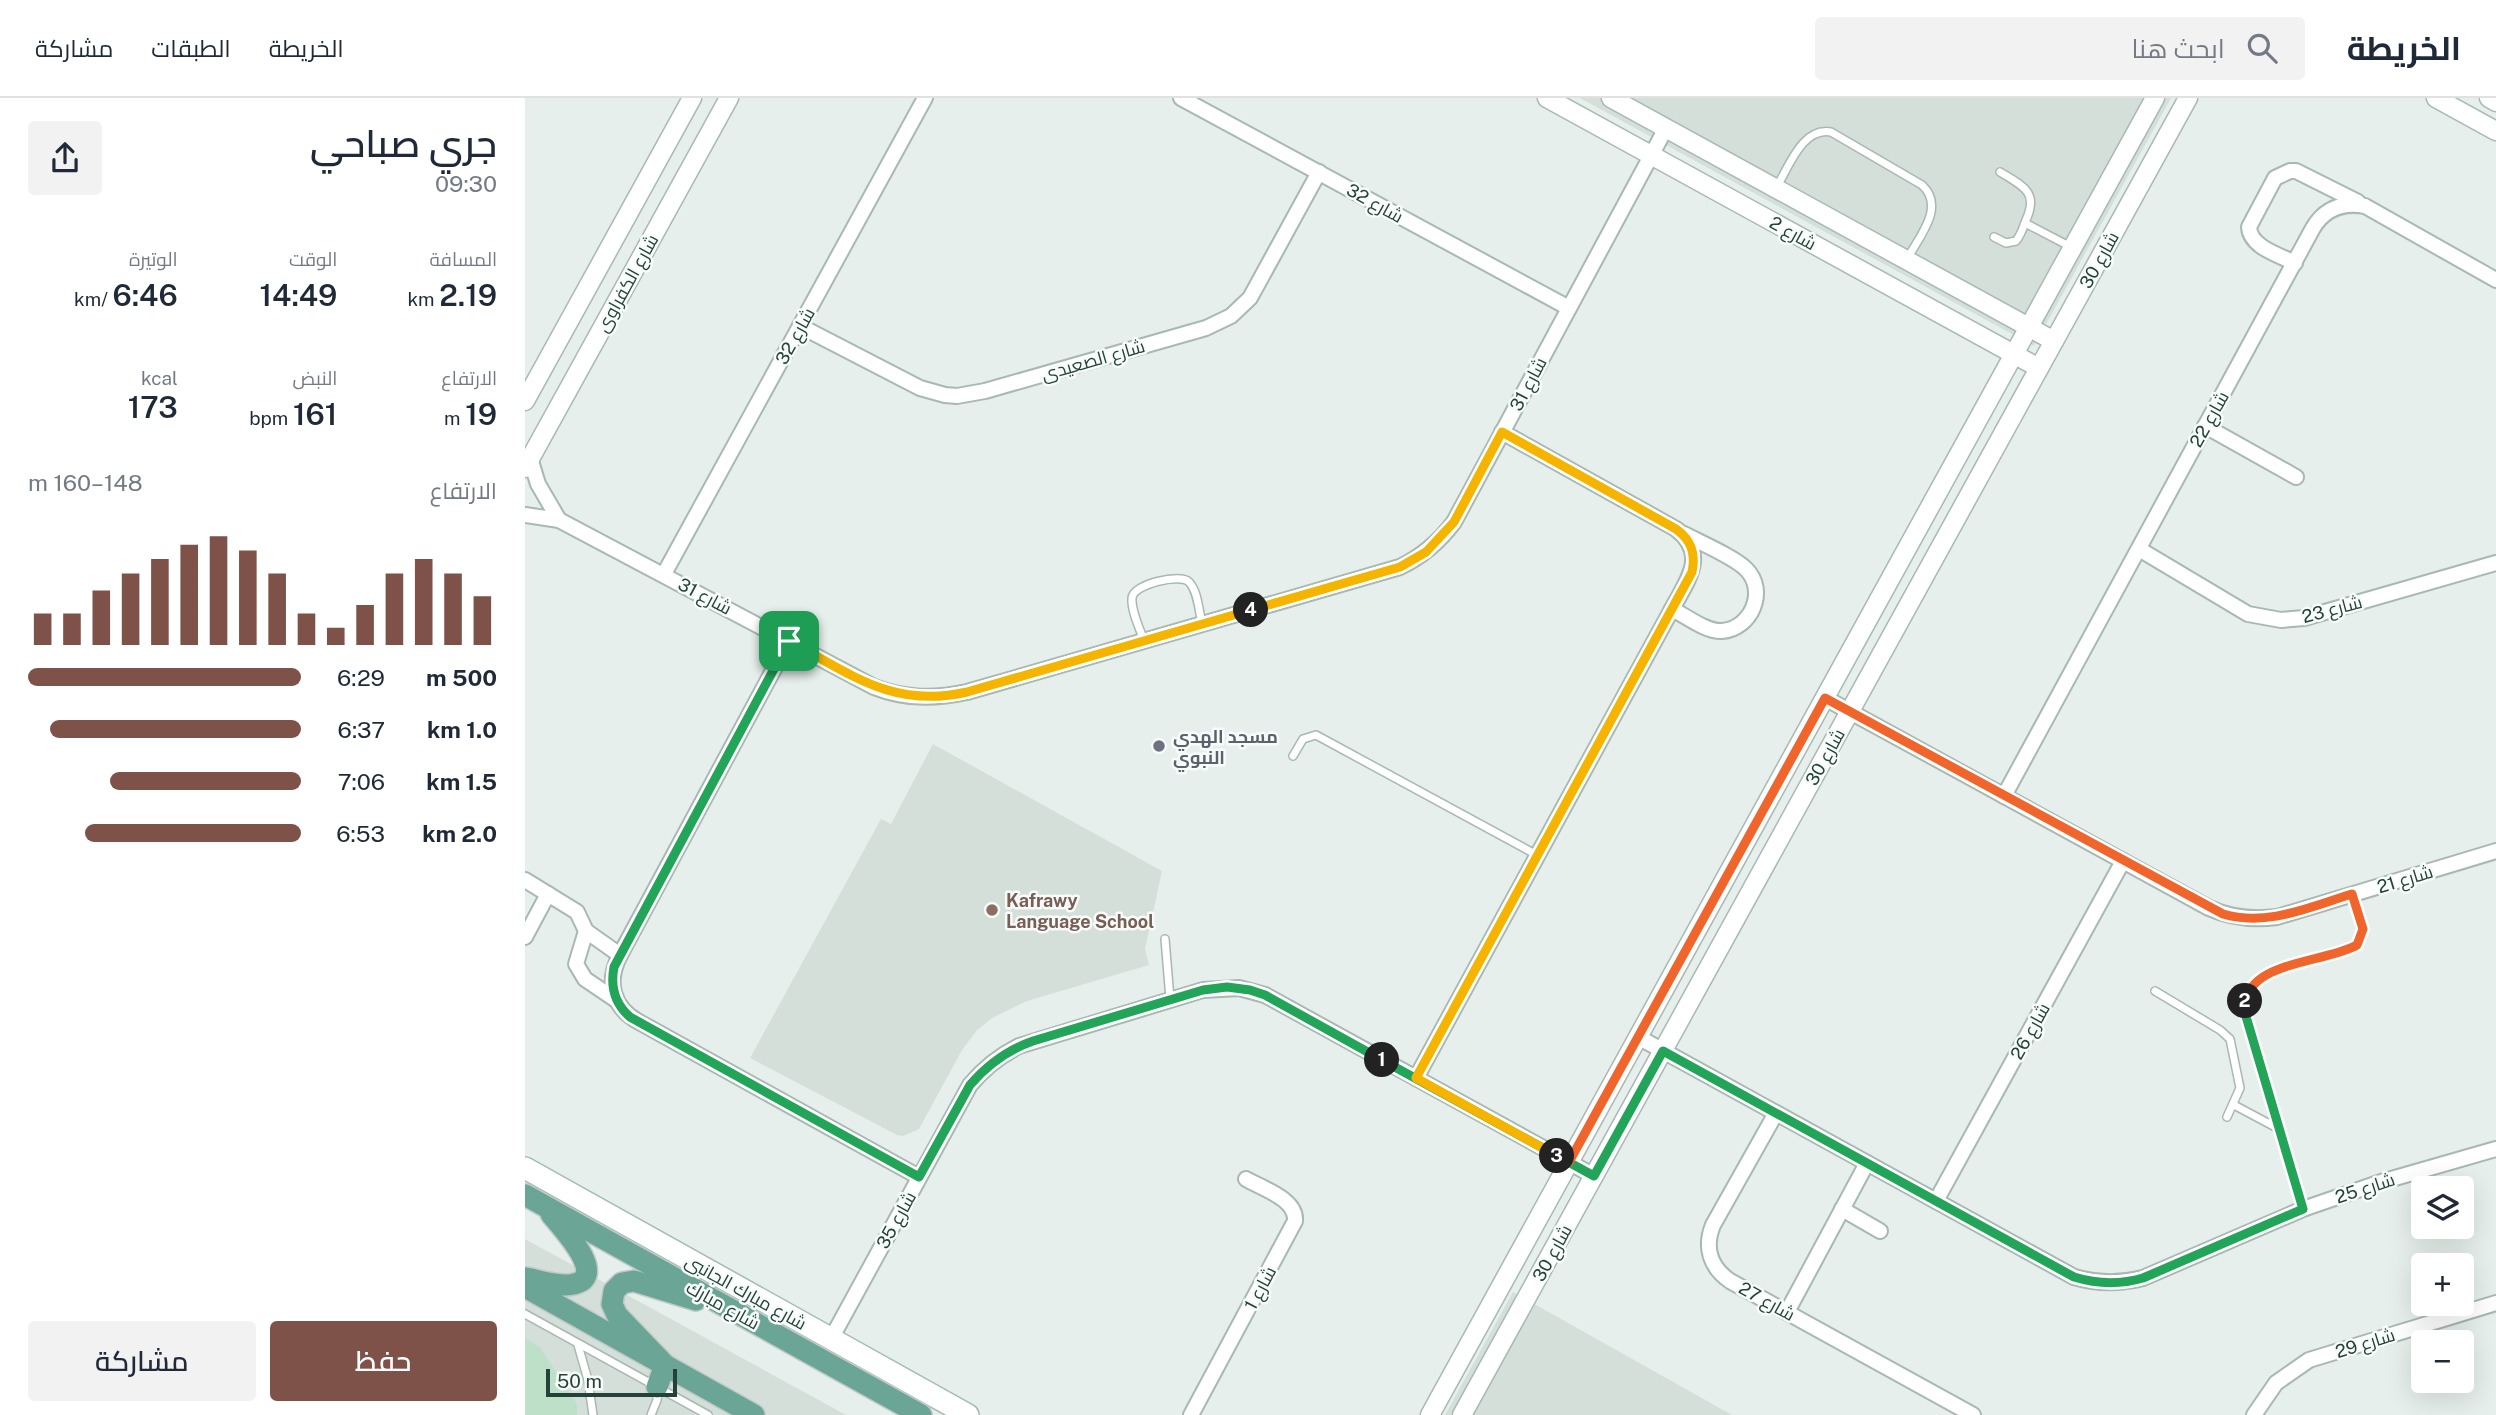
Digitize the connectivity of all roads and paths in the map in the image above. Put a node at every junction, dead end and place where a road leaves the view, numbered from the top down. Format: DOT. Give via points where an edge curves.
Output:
graph roads {
  1 [pos="692,98"];
  2 [pos="729,98"];
  3 [pos="925,98"];
  4 [pos="1181,98"];
  5 [pos="1547,98"];
  6 [pos="1611,98"];
  7 [pos="2155,98"];
  8 [pos="2188,98"];
  9 [pos="2436,98"];
  10 [pos="2489,98"];
  11 [pos="2496,102"];
  12 [pos="1666,128"];
  13 [pos="2496,131"];
  14 [pos="1651,155"];
  15 [pos="2000,172"];
  16 [pos="1319,173"];
  17 [pos="1776,188"];
  18 [pos="2365,206"];
  19 [pos="2025,223"];
  20 [pos="1994,237"];
  21 [pos="2072,248"];
  22 [pos="1907,260"];
  23 [pos="2295,263"];
  24 [pos="2496,280"];
  25 [pos="1569,308"];
  26 [pos="800,326"];
  27 [pos="2029,327"];
  28 [pos="2054,341"];
  29 [pos="2014,354"];
  30 [pos="2039,368"];
  31 [pos="525,401"];
  32 [pos="2206,426"];
  33 [pos="1502,432"];
  34 [pos="528,463"];
  35 [pos="2296,477"];
  36 [pos="525,515"];
  37 [pos="559,520"];
  38 [pos="1676,529"];
  39 [pos="2139,549"];
  40 [pos="2496,563"];
  41 [pos="664,574"];
  42 [pos="1672,609"];
  43 [pos="1202,624"];
  44 [pos="789,641"];
  45 [pos="1144,641"];
  46 [pos="1825,698"];
  47 [pos="1850,712"];
  48 [pos="1293,756"];
  49 [pos="2004,796"];
  50 [pos="2496,851"];
  51 [pos="1538,856"];
  52 [pos="2123,861"];
  53 [pos="525,880"];
  54 [pos="548,894"];
  55 [pos="2352,894"];
  56 [pos="586,931"];
  57 [pos="525,937"];
  58 [pos="1165,939"];
  59 [pos="620,955"];
  60 [pos="2155,991"];
  61 [pos="616,1000"];
  62 [pos="1170,1000"];
  63 [pos="1638,1037"];
  64 [pos="1663,1051"];
  65 [pos="1416,1078"];
  66 [pos="2234,1105"];
  67 [pos="1776,1113"];
  68 [pos="2227,1117"];
  69 [pos="2279,1129"];
  70 [pos="2496,1149"];
  71 [pos="1569,1162"];
  72 [pos="1867,1163"];
  73 [pos="525,1168"];
  74 [pos="1594,1176"];
  75 [pos="919,1177"];
  76 [pos="1246,1179"];
  77 [pos="525,1195"];
  78 [pos="1936,1201"];
  79 [pos="545,1206"];
  80 [pos="1842,1209"];
  81 [pos="2303,1209"];
  82 [pos="1880,1231"];
  83 [pos="525,1278"];
  84 [pos="525,1287"];
  85 [pos="2496,1303"];
  86 [pos="1787,1312"];
  87 [pos="738,1313"];
  88 [pos="525,1314"];
  89 [pos="831,1339"];
  90 [pos="578,1344"];
  91 [pos="665,1365"];
  92 [pos="657,1387"];
  93 [pos="593,1415"];
  94 [pos="651,1415"];
  95 [pos="708,1415"];
  96 [pos="754,1415"];
  97 [pos="921,1415"];
  98 [pos="968,1415"];
  99 [pos="1191,1415"];
  100 [pos="1430,1415"];
  101 [pos="1462,1415"];
  102 [pos="1973,1415"];
  103 [pos="2254,1415"];
  1 -- 31 [label="street, شارع الكفراوى"];
  2 -- 34 [label="street, شارع الكفراوى"];
  3 -- 26 [label="street, شارع 32"];
  4 -- 16 [label="street, شارع 32"];
  5 -- 14 [label="street, شارع 2"];
  6 -- 12 [label="street, شارع 2"];
  7 -- 21 [label="street, شارع 30"];
  8 -- 28 [label="street, شارع 30"];
  9 -- 13 [label="street"];
  10 -- 11 [label="street"];
  12 -- 14 [label="street, شارع 31"];
  12 -- 17 [label="street, شارع 2"];
  14 -- 25 [label="street, شارع 31"];
  14 -- 29 [label="street, شارع 2"];
  15 -- 19 [label="lane" via="2030,195 2031,210"];
  16 -- 25 [label="street, شارع 32"];
  16 -- 26 [label="street, شارع الصعيدى" via="1250,298 1231,316 1206,328 957,396 920,388"];
  17 -- 22 [label="street, شارع 2"];
  17 -- 22 [label="lane" via="1807,138 1831,132 1930,194 1933,210"];
  18 -- 23 [label="street, شارع 22" via="2337,206 2323,215"];
  18 -- 23 [label="street" via="2296,171 2279,175 2249,232 2258,244"];
  18 -- 24 [label="street"];
  19 -- 20 [label="lane" via="2011,243"];
  19 -- 21 [label="lane"];
  21 -- 27 [label="street, شارع 30"];
  22 -- 27 [label="street, شارع 2"];
  23 -- 32 [label="street, شارع 22"];
  25 -- 33 [label="street, شارع 31"];
  26 -- 41 [label="street, شارع 32"];
  27 -- 28 [label="street, شارع 2"];
  27 -- 29 [label="street, شارع 30"];
  28 -- 30 [label="street, شارع 30"];
  29 -- 30 [label="street, شارع 2"];
  29 -- 46 [label="street, شارع 30"];
  30 -- 47 [label="street, شارع 30"];
  32 -- 35 [label="street"];
  32 -- 39 [label="street, شارع 22"];
  33 -- 38 [label="street"];
  33 -- 43 [label="street, شارع 31" via="1454,522 1420,556 1400,567"];
  34 -- 37 [label="street"];
  36 -- 37 [label="street, شارع 31"];
  37 -- 41 [label="street, شارع 31"];
  38 -- 42 [label="street" via="1692,547 1694,564"];
  38 -- 42 [label="street" via="1745,567 1756,598 1745,621 1722,631"];
  39 -- 40 [label="street, شارع 23" via="2238,609 2281,620 2304,618"];
  39 -- 49 [label="street, شارع 22"];
  41 -- 44 [label="street, شارع 31"];
  42 -- 51 [label="street"];
  43 -- 45 [label="street, شارع 31"];
  43 -- 45 [label="lane" via="1186,579 1142,586 1132,600"];
  44 -- 45 [label="street, شارع 31" via="874,687 922,698 967,692"];
  44 -- 59 [label="street"];
  46 -- 47 [label="street, شارع 21"];
  46 -- 63 [label="street, شارع 30"];
  47 -- 49 [label="street, شارع 21"];
  47 -- 64 [label="street, شارع 30"];
  48 -- 51 [label="lane" via="1303,738 1316,735"];
  49 -- 52 [label="street, شارع 21"];
  50 -- 55 [label="street, شارع 21"];
  51 -- 65 [label="street"];
  52 -- 55 [label="street, شارع 21" via="2209,908 2244,919 2277,917"];
  52 -- 78 [label="street, شارع 26"];
  53 -- 54 [label="street"];
  54 -- 56 [label="street" via="577,912"];
  54 -- 57 [label="street"];
  55 -- 69 [label="lane" via="2363,929 2357,945 2268,974 2253,983 2245,998 2245,1013"];
  56 -- 59 [label="street"];
  56 -- 61 [label="street" via="576,964 585,979"];
  58 -- 62 [label="lane"];
  59 -- 61 [label="street" via="612,977"];
  60 -- 66 [label="lane" via="2230,1039 2240,1084"];
  61 -- 75 [label="street" via="639,1023"];
  62 -- 65 [label="street, شارع 35" via="1215,988 1250,990"];
  62 -- 75 [label="street, شارع 35" via="1026,1044 994,1061 970,1085"];
  63 -- 64 [label="street, شارع 25"];
  63 -- 71 [label="street, شارع 30"];
  64 -- 67 [label="street, شارع 25"];
  64 -- 74 [label="street, شارع 30"];
  65 -- 71 [label="street, شارع 35"];
  66 -- 68 [label="lane"];
  66 -- 69 [label="lane"];
  67 -- 72 [label="street, شارع 25"];
  67 -- 86 [label="street, شارع 27" via="1713,1225 1708,1244 1712,1262 1723,1276"];
  69 -- 81 [label="lane"];
  70 -- 81 [label="street, شارع 25"];
  71 -- 74 [label="street, شارع 35"];
  71 -- 100 [label="street, شارع 30"];
  72 -- 78 [label="street, شارع 25"];
  72 -- 80 [label="street"];
  73 -- 89 [label="main road, شارع مبارك الجانبى"];
  74 -- 101 [label="street, شارع 30"];
  75 -- 89 [label="street, شارع 35"];
  76 -- 99 [label="street, شارع 1" via="1287,1202 1295,1221"];
  77 -- 79 [label="main road, شارع مبارك"];
  78 -- 81 [label="street, شارع 25" via="2074,1277 2108,1283 2143,1278"];
  79 -- 83 [label="main road" via="585,1258 587,1270 582,1281 571,1285"];
  79 -- 87 [label="main road, شارع مبارك"];
  80 -- 82 [label="street"];
  80 -- 86 [label="street"];
  84 -- 91 [label="main road"];
  85 -- 103 [label="street, شارع 29" via="2309,1360 2276,1383"];
  86 -- 102 [label="street, شارع 27"];
  87 -- 91 [label="main road" via="640,1282 622,1283 612,1297 613,1310"];
  87 -- 97 [label="main road, شارع مبارك"];
  88 -- 90 [label="lane"];
  89 -- 98 [label="main road, شارع مبارك الجانبى"];
  90 -- 92 [label="lane"];
  90 -- 93 [label="lane"];
  91 -- 92 [label="main road"];
  91 -- 96 [label="main road"];
  92 -- 94 [label="lane"];
  92 -- 95 [label="lane"];
}
